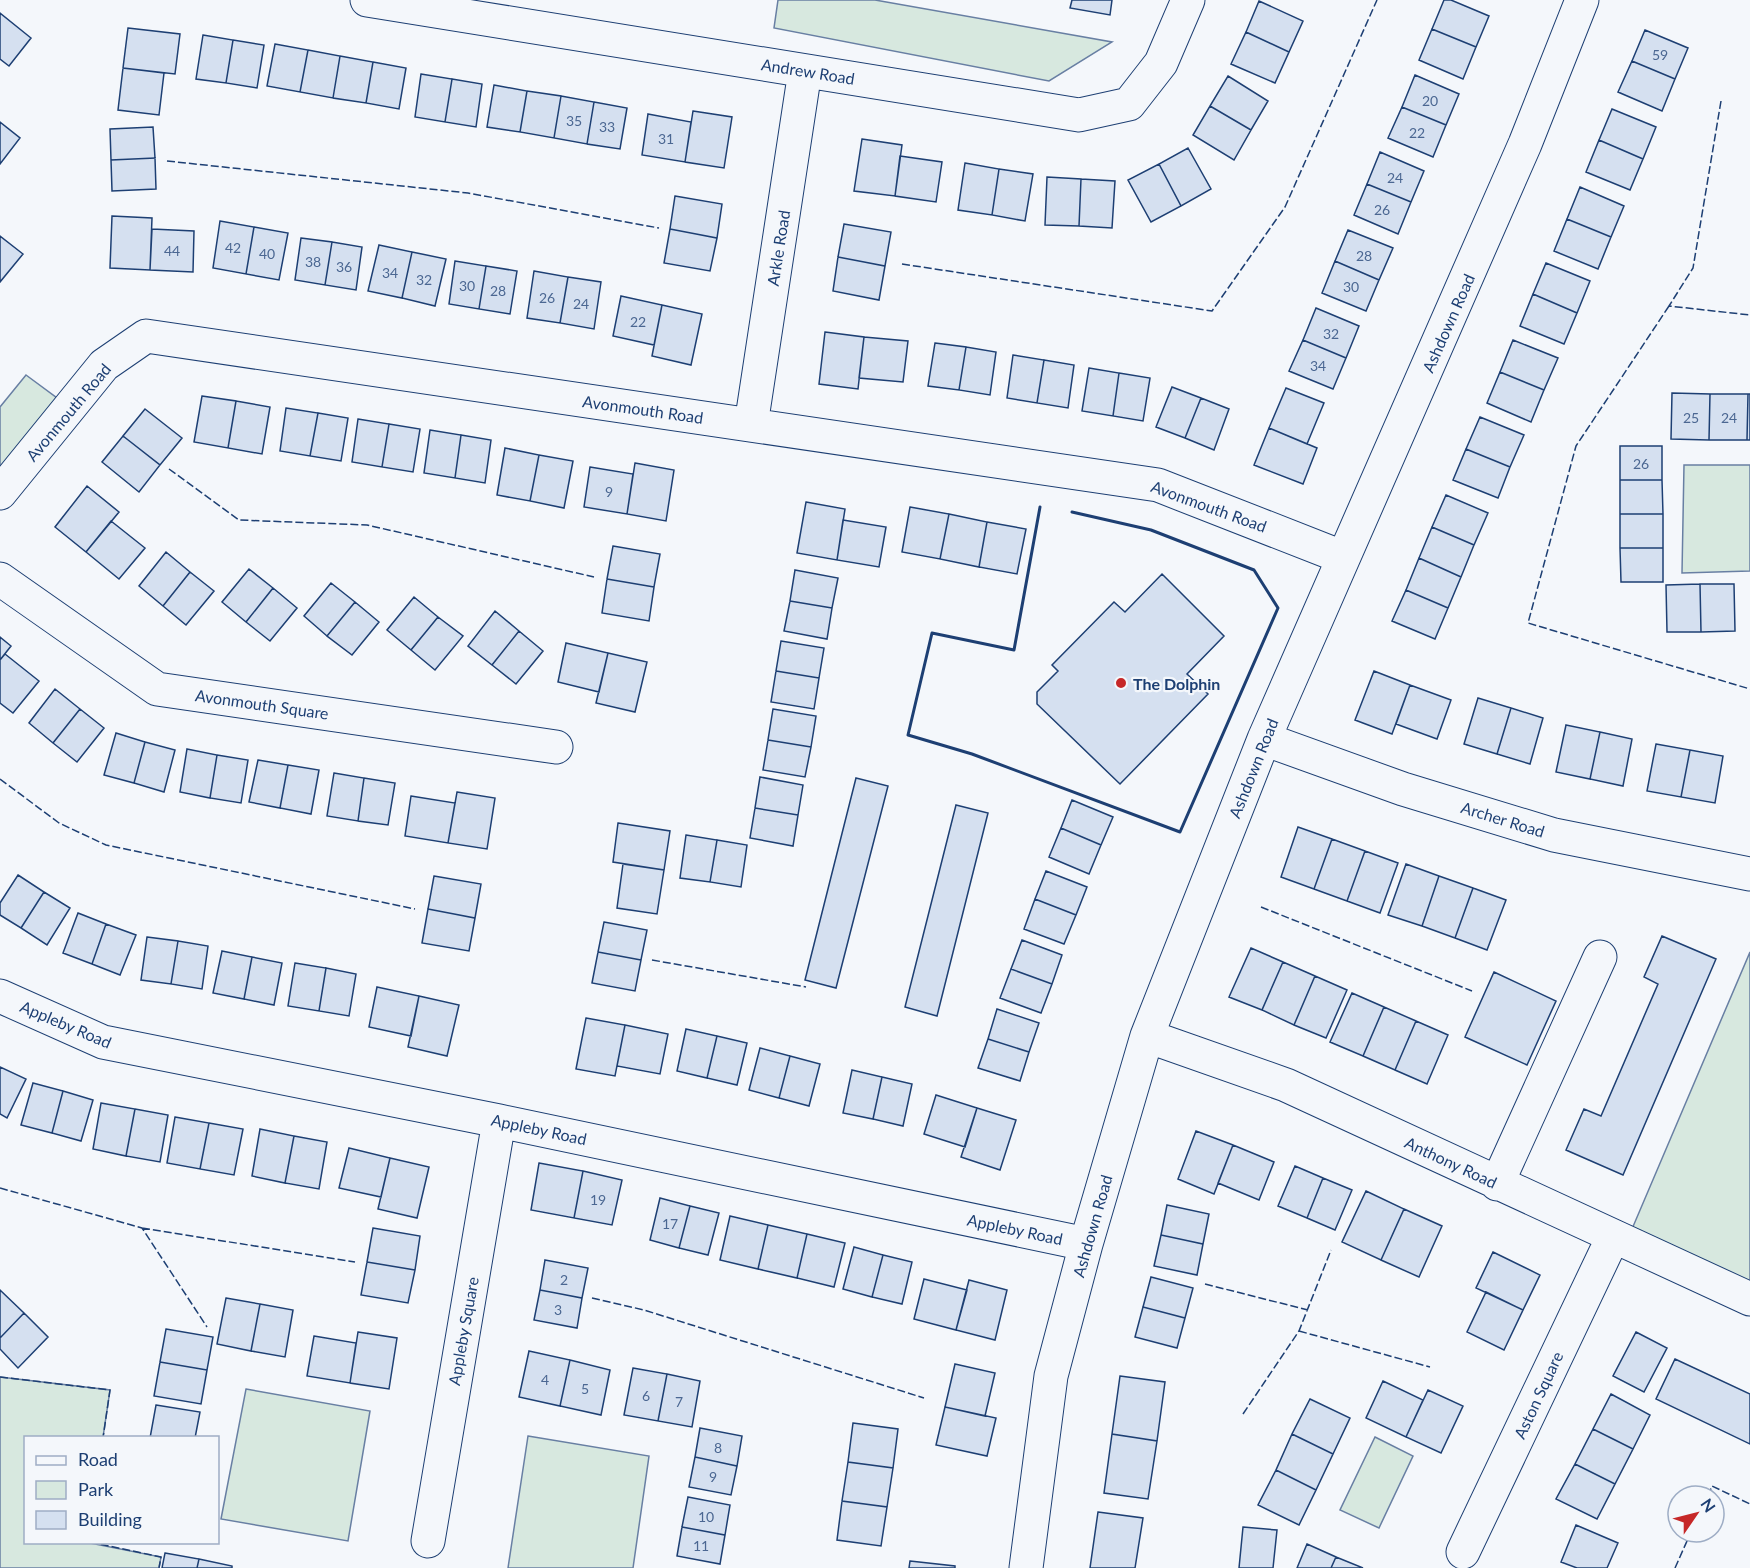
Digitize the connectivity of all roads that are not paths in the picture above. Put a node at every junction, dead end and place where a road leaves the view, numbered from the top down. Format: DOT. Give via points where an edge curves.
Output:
graph roads {
  1 [pos="367,0"];
  2 [pos="1188,0"];
  3 [pos="1582,0"];
  4 [pos="805,71"];
  5 [pos="751,425"];
  6 [pos="0,494"];
  7 [pos="1342,557"];
  8 [pos="0,579"];
  9 [pos="1264,739"];
  10 [pos="556,747"];
  11 [pos="1750,874"];
  12 [pos="1600,957"];
  13 [pos="0,996"];
  14 [pos="1147,1036"];
  15 [pos="499,1121"];
  16 [pos="1497,1184"];
  17 [pos="1613,1237"];
  18 [pos="1086,1244"];
  19 [pos="1750,1299"];
  20 [pos="428,1540"];
  21 [pos="1463,1552"];
  22 [pos="1026,1568"];
  1 -- 4 [label="street, Andrew Road"];
  2 -- 4 [label="street, Andrew Road" via="1161,63 1129,104 1079,115"];
  3 -- 7 [label="street, Ashdown Road" via="1507,187"];
  4 -- 5 [label="street, Arkle Road"];
  5 -- 6 [label="street, Avonmouth Road" via="146,336 104,365"];
  5 -- 7 [label="street, Avonmouth Road" via="1158,485"];
  7 -- 9 [label="street, Ashdown Road"];
  8 -- 10 [label="street, Avonmouth Square" via="157,689"];
  9 -- 11 [label="street, Archer Road" via="1403,789 1554,835"];
  9 -- 14 [label="street, Ashdown Road"];
  12 -- 16 [label="street"];
  13 -- 15 [label="street, Appleby Road" via="103,1042"];
  14 -- 16 [label="street, Anthony Road" via="1286,1085"];
  14 -- 18 [label="street, Ashdown Road"];
  15 -- 18 [label="street, Appleby Road"];
  15 -- 20 [label="street, Appleby Square"];
  16 -- 17 [label="street, Anthony Road"];
  17 -- 19 [label="street, Anthony Road"];
  17 -- 21 [label="street, Aston Square"];
  18 -- 22 [label="street, Ashdown Road" via="1051,1376"];
}
